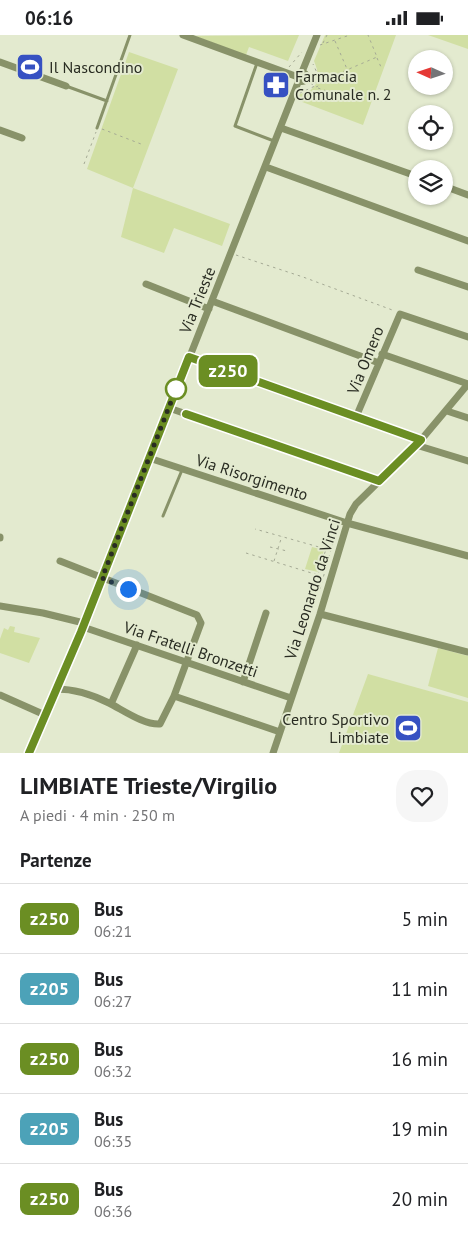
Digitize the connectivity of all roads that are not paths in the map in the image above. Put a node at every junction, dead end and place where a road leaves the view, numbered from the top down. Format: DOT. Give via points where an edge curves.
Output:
graph roads {
  1 [pos="130,35"];
  2 [pos="317,35"];
  3 [pos="187,36"];
  4 [pos="0,62"];
  5 [pos="257,63"];
  6 [pos="301,77"];
  7 [pos="66,86"];
  8 [pos="107,101"];
  9 [pos="98,128"];
  10 [pos="282,128"];
  11 [pos="0,130"];
  12 [pos="22,138"];
  13 [pos="276,142"];
  14 [pos="266,167"];
  15 [pos="408,173"];
  16 [pos="453,189"];
  17 [pos="468,195"];
  18 [pos="468,241"];
  19 [pos="418,270"];
  20 [pos="146,284"];
  21 [pos="468,287"];
  22 [pos="212,301"];
  23 [pos="208,309"];
  24 [pos="468,337"];
  25 [pos="382,354"];
  26 [pos="189,357"];
  27 [pos="379,363"];
  28 [pos="468,384"];
  29 [pos="169,408"];
  30 [pos="447,411"];
  31 [pos="356,417"];
  32 [pos="468,418"];
  33 [pos="419,443"];
  34 [pos="149,459"];
  35 [pos="468,461"];
  36 [pos="182,469"];
  37 [pos="379,481"];
  38 [pos="163,516"];
  39 [pos="347,523"];
  40 [pos="468,556"];
  41 [pos="60,561"];
  42 [pos="102,578"];
  43 [pos="0,606"];
  44 [pos="266,613"];
  45 [pos="320,614"];
  46 [pos="83,625"];
  47 [pos="137,645"];
  48 [pos="468,652"];
  49 [pos="187,664"];
  50 [pos="61,678"];
  51 [pos="243,682"];
  52 [pos="56,689"];
  53 [pos="70,689"];
  54 [pos="0,695"];
  55 [pos="174,696"];
  56 [pos="290,697"];
  57 [pos="111,704"];
  58 [pos="45,715"];
  59 [pos="280,732"];
  60 [pos="29,753"];
  61 [pos="273,753"];
  1 -- 8 [label="lane"];
  2 -- 6 [label="street, Via Trieste"];
  3 -- 5 [label="street"];
  4 -- 7 [label="street"];
  5 -- 6 [label="street"];
  5 -- 13 [label="lane" via="235,126"];
  6 -- 10 [label="street, Via Trieste"];
  7 -- 8 [label="lane"];
  8 -- 9 [label="lane"];
  10 -- 13 [label="street, Via Trieste"];
  10 -- 15 [label="street"];
  11 -- 12 [label="street"];
  13 -- 14 [label="street, Via Trieste"];
  14 -- 18 [label="street"];
  14 -- 22 [label="street, Via Trieste"];
  16 -- 17 [label="street"];
  19 -- 21 [label="street"];
  20 -- 23 [label="street"];
  22 -- 23 [label="street, Via Trieste"];
  22 -- 27 [label="street"];
  23 -- 26 [label="street, Via Trieste"];
  24 -- 25 [label="street, Via Omero" via="400,313"];
  25 -- 27 [label="street, Via Omero"];
  25 -- 28 [label="street"];
  26 -- 29 [label="street, Via Trieste"];
  26 -- 31 [label="street"];
  27 -- 31 [label="street, Via Omero"];
  28 -- 30 [label="street, Via Leonardo da Vinci"];
  29 -- 34 [label="street, Via Trieste"];
  29 -- 37 [label="street"];
  30 -- 32 [label="street"];
  30 -- 33 [label="street, Via Leonardo da Vinci"];
  31 -- 33 [label="street"];
  33 -- 35 [label="street"];
  33 -- 37 [label="street, Via Leonardo da Vinci"];
  34 -- 36 [label="street, Via Risorgimento"];
  34 -- 42 [label="street, Via Trieste"];
  36 -- 38 [label="lane"];
  36 -- 39 [label="street, Via Risorgimento"];
  37 -- 39 [label="street, Via Leonardo da Vinci" via="356,504"];
  39 -- 40 [label="street, Via Risorgimento"];
  39 -- 45 [label="street, Via Leonardo da Vinci"];
  41 -- 42 [label="street"];
  42 -- 46 [label="street, Via Trieste"];
  42 -- 49 [label="street" via="198,616 201,623"];
  43 -- 46 [label="street, Via Fratelli Bronzetti" via="43,613"];
  44 -- 51 [label="street"];
  45 -- 48 [label="street"];
  45 -- 56 [label="street, Via Leonardo da Vinci"];
  46 -- 47 [label="street, Via Fratelli Bronzetti"];
  46 -- 50 [label="street, Via Trieste"];
  47 -- 49 [label="street, Via Fratelli Bronzetti"];
  47 -- 57 [label="street"];
  49 -- 51 [label="street, Via Fratelli Bronzetti"];
  49 -- 55 [label="street"];
  50 -- 52 [label="street, Via Trieste"];
  50 -- 53 [label="street"];
  51 -- 56 [label="street, Via Fratelli Bronzetti"];
  52 -- 53 [label="street"];
  52 -- 58 [label="street, Via Trieste"];
  53 -- 57 [label="street"];
  54 -- 58 [label="street"];
  55 -- 57 [label="street" via="163,722 158,724"];
  55 -- 59 [label="street"];
  56 -- 59 [label="street, Via Leonardo da Vinci"];
  58 -- 60 [label="street, Via Trieste"];
  59 -- 61 [label="street, Via Leonardo da Vinci"];
}
